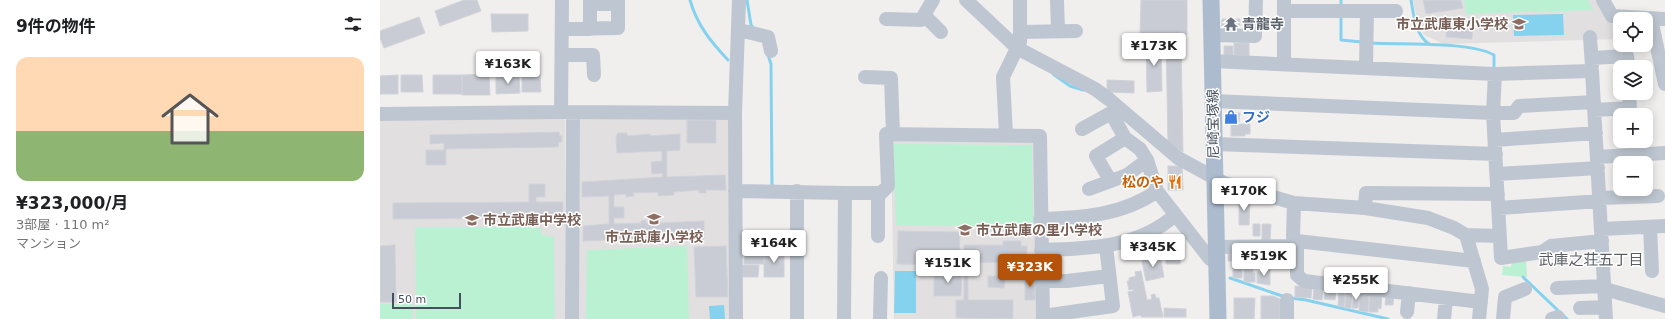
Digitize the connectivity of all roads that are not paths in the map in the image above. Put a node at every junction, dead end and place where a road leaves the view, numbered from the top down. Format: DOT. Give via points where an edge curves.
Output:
graph roads {
  1 [pos="562,0"];
  2 [pos="739,0"];
  3 [pos="933,0"];
  4 [pos="966,0"];
  5 [pos="1020,0"];
  6 [pos="1057,0"];
  7 [pos="1211,0"];
  8 [pos="1256,0"];
  9 [pos="1603,0"];
  10 [pos="590,2"];
  11 [pos="618,2"];
  12 [pos="1284,6"];
  13 [pos="1391,7"];
  14 [pos="1367,11"];
  15 [pos="924,15"];
  16 [pos="886,19"];
  17 [pos="1658,19"];
  18 [pos="590,28"];
  19 [pos="562,29"];
  20 [pos="739,30"];
  21 [pos="1076,30"];
  22 [pos="1058,31"];
  23 [pos="941,32"];
  24 [pos="1020,32"];
  25 [pos="1211,35"];
  26 [pos="1590,37"];
  27 [pos="1017,48"];
  28 [pos="771,51"];
  29 [pos="562,54"];
  30 [pos="1627,60"];
  31 [pos="1212,61"];
  32 [pos="1284,63"];
  33 [pos="1592,64"];
  34 [pos="1366,68"];
  35 [pos="1495,74"];
  36 [pos="594,75"];
  37 [pos="865,77"];
  38 [pos="1665,84"];
  39 [pos="1629,100"];
  40 [pos="1212,101"];
  41 [pos="1594,106"];
  42 [pos="567,113"];
  43 [pos="735,113"];
  44 [pos="1493,113"];
  45 [pos="380,114"];
  46 [pos="1082,129"];
  47 [pos="1596,133"];
  48 [pos="893,134"];
  49 [pos="1006,135"];
  50 [pos="1125,138"];
  51 [pos="1495,140"];
  52 [pos="1214,144"];
  53 [pos="1665,153"];
  54 [pos="1496,154"];
  55 [pos="1147,160"];
  56 [pos="1597,163"];
  57 [pos="1498,174"];
  58 [pos="1214,177"];
  59 [pos="1110,180"];
  60 [pos="1089,189"];
  61 [pos="735,191"];
  62 [pos="796,191"];
  63 [pos="1158,191"];
  64 [pos="845,193"];
  65 [pos="878,193"];
  66 [pos="1658,196"];
  67 [pos="1600,200"];
  68 [pos="1498,201"];
  69 [pos="1294,203"];
  70 [pos="1365,208"];
  71 [pos="1176,215"];
  72 [pos="1040,219"];
  73 [pos="1665,226"];
  74 [pos="1650,227"];
  75 [pos="1466,235"];
  76 [pos="1602,235"];
  77 [pos="878,236"];
  78 [pos="1500,236"];
  79 [pos="1297,243"];
  80 [pos="736,244"];
  81 [pos="782,244"];
  82 [pos="1106,246"];
  83 [pos="1041,250"];
  84 [pos="1216,253"];
  85 [pos="1474,261"];
  86 [pos="1652,271"];
  87 [pos="1109,276"];
  88 [pos="881,278"];
  89 [pos="1042,281"];
  90 [pos="1604,287"];
  91 [pos="1557,288"];
  92 [pos="1526,289"];
  93 [pos="1409,293"];
  94 [pos="1446,298"];
  95 [pos="1287,300"];
  96 [pos="1481,302"];
  97 [pos="1665,306"];
  98 [pos="1580,308"];
  99 [pos="1407,312"];
  100 [pos="1606,313"];
  101 [pos="1043,317"];
  102 [pos="572,319"];
  103 [pos="736,319"];
  104 [pos="797,319"];
  105 [pos="844,319"];
  106 [pos="880,319"];
  107 [pos="1218,319"];
  108 [pos="1287,319"];
  109 [pos="1444,319"];
  110 [pos="1479,319"];
  111 [pos="1503,319"];
  1 -- 19 [label="street"];
  2 -- 20 [label="street"];
  3 -- 15 [label="street"];
  4 -- 27 [label="street"];
  5 -- 24 [label="street"];
  6 -- 22 [label="street"];
  7 -- 25 [label="main road, 尼崎宝塚線"];
  8 -- 25 [label="street" via="1255,36"];
  9 -- 17 [label="street" via="1612,16"];
  10 -- 11 [label="street"];
  10 -- 18 [label="street"];
  11 -- 18 [label="street" via="618,28"];
  12 -- 14 [label="street"];
  12 -- 32 [label="street"];
  13 -- 14 [label="street"];
  14 -- 34 [label="street"];
  15 -- 16 [label="street" via="921,20"];
  15 -- 23 [label="street"];
  17 -- 38 [label="street"];
  18 -- 19 [label="street"];
  19 -- 29 [label="street"];
  20 -- 28 [label="street" via="768,37"];
  20 -- 43 [label="street"];
  21 -- 22 [label="street"];
  22 -- 24 [label="street"];
  24 -- 27 [label="street"];
  25 -- 31 [label="main road, 尼崎宝塚線"];
  26 -- 33 [label="street"];
  27 -- 49 [label="street" via="1003,77"];
  27 -- 58 [label="street" via="1105,96 1178,158"];
  29 -- 36 [label="street" via="593,55"];
  29 -- 42 [label="street"];
  30 -- 33 [label="street" via="1627,56"];
  31 -- 32 [label="street"];
  31 -- 40 [label="main road, 尼崎宝塚線"];
  32 -- 34 [label="street"];
  33 -- 35 [label="street"];
  33 -- 41 [label="street"];
  34 -- 35 [label="street"];
  35 -- 44 [label="street"];
  37 -- 48 [label="street" via="891,78"];
  39 -- 41 [label="street" via="1630,108"];
  40 -- 44 [label="street"];
  40 -- 52 [label="main road, 尼崎宝塚線"];
  41 -- 44 [label="street" via="1519,106 1514,113"];
  41 -- 47 [label="street"];
  42 -- 43 [label="street"];
  42 -- 45 [label="street"];
  42 -- 102 [label="street"];
  43 -- 61 [label="street"];
  44 -- 51 [label="street"];
  46 -- 50 [label="street" via="1111,113"];
  47 -- 51 [label="street"];
  47 -- 56 [label="street"];
  48 -- 49 [label="street"];
  48 -- 65 [label="street" via="886,134 888,186"];
  49 -- 72 [label="street" via="1040,136"];
  50 -- 55 [label="street" via="1140,149"];
  50 -- 59 [label="street" via="1096,156"];
  51 -- 54 [label="street"];
  52 -- 54 [label="street"];
  52 -- 58 [label="main road, 尼崎宝塚線"];
  53 -- 56 [label="street"];
  54 -- 57 [label="street"];
  55 -- 59 [label="street" via="1127,175"];
  55 -- 63 [label="street"];
  56 -- 57 [label="street"];
  56 -- 67 [label="street"];
  57 -- 68 [label="street"];
  58 -- 69 [label="street" via="1224,184"];
  58 -- 84 [label="main road, 尼崎宝塚線"];
  59 -- 60 [label="street"];
  61 -- 62 [label="street"];
  61 -- 80 [label="street"];
  62 -- 64 [label="street"];
  62 -- 104 [label="street"];
  63 -- 71 [label="street"];
  63 -- 72 [label="street" via="1124,209 1066,218"];
  64 -- 65 [label="street"];
  64 -- 105 [label="street"];
  65 -- 77 [label="street"];
  66 -- 67 [label="street"];
  67 -- 68 [label="street"];
  67 -- 76 [label="street"];
  68 -- 70 [label="street" via="1366,193"];
  68 -- 78 [label="street"];
  69 -- 70 [label="street"];
  69 -- 79 [label="street" via="1293,237"];
  70 -- 75 [label="street" via="1428,218"];
  71 -- 82 [label="street" via="1128,242"];
  71 -- 84 [label="street" via="1210,259"];
  72 -- 83 [label="street"];
  73 -- 74 [label="street"];
  74 -- 76 [label="street"];
  74 -- 86 [label="street"];
  75 -- 78 [label="street"];
  75 -- 85 [label="street"];
  76 -- 78 [label="street" via="1551,246 1542,252 1501,258"];
  76 -- 90 [label="street"];
  79 -- 84 [label="street"];
  79 -- 85 [label="street"];
  79 -- 93 [label="street" via="1297,275 1304,281"];
  80 -- 81 [label="street"];
  80 -- 103 [label="street"];
  82 -- 83 [label="street"];
  82 -- 87 [label="street"];
  83 -- 89 [label="street"];
  84 -- 107 [label="main road, 尼崎宝塚線"];
  85 -- 96 [label="street" via="1482,289"];
  87 -- 89 [label="street"];
  87 -- 101 [label="street" via="1113,306"];
  88 -- 106 [label="street"];
  89 -- 101 [label="street"];
  90 -- 91 [label="street"];
  90 -- 97 [label="street"];
  90 -- 100 [label="street"];
  92 -- 111 [label="street" via="1504,296"];
  93 -- 94 [label="street"];
  93 -- 99 [label="street"];
  94 -- 96 [label="street"];
  94 -- 109 [label="street"];
  95 -- 108 [label="street"];
  96 -- 110 [label="street"];
  98 -- 100 [label="street"];
}
